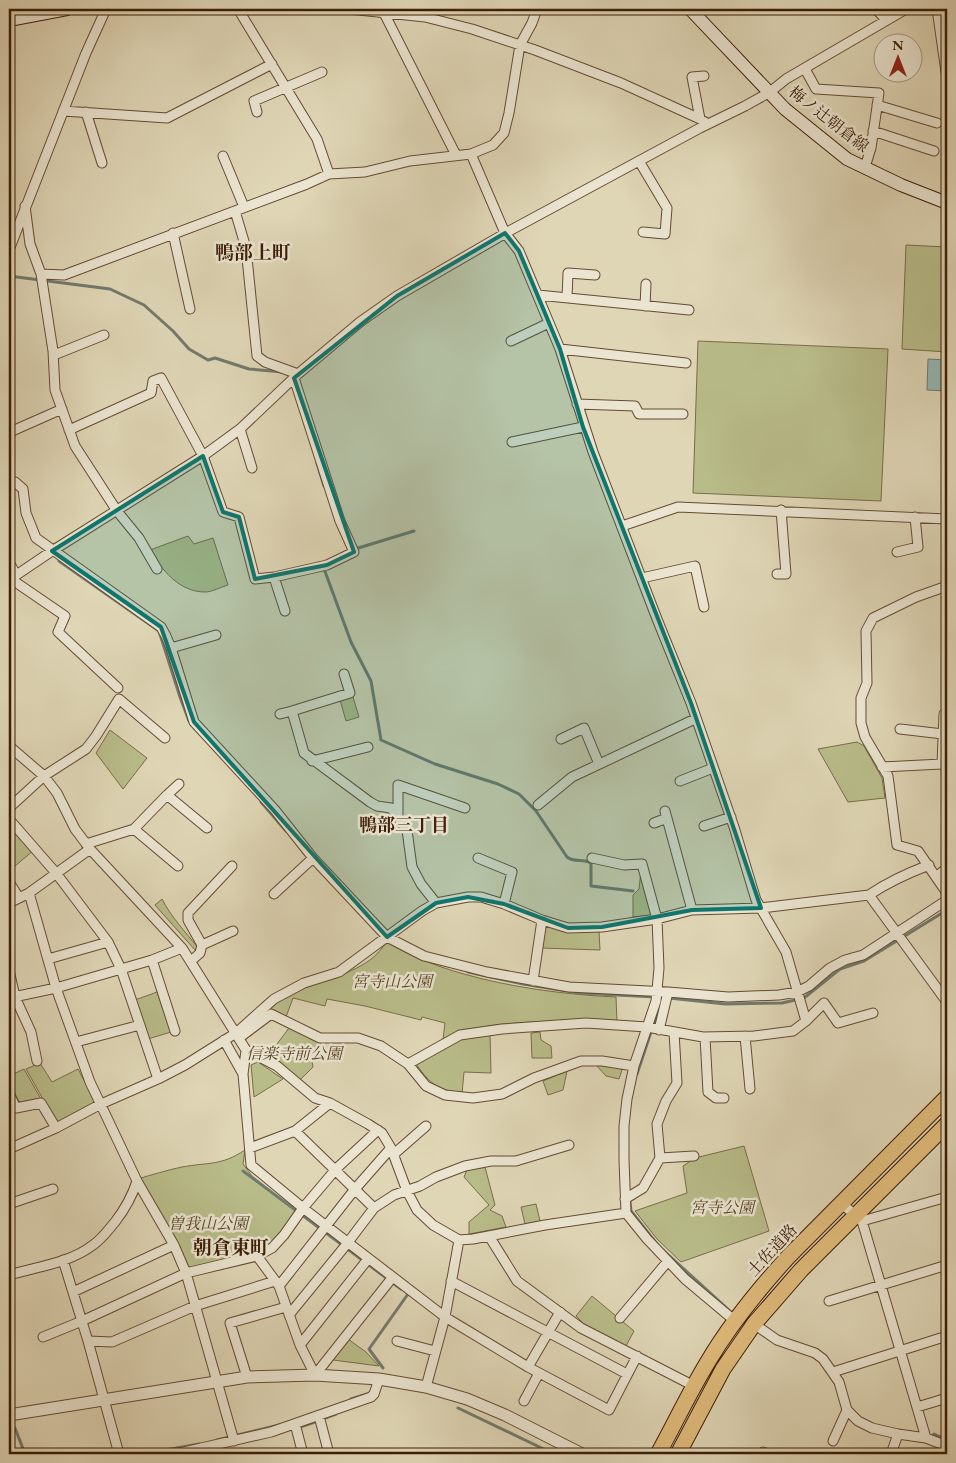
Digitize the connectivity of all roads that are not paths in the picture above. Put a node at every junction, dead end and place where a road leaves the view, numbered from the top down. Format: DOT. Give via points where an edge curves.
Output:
graph roads {
  1 [pos="67,9"];
  2 [pos="106,9"];
  3 [pos="238,9"];
  4 [pos="349,9"];
  5 [pos="537,9"];
  6 [pos="690,9"];
  7 [pos="876,9"];
  8 [pos="906,9"];
  9 [pos="937,9"];
  10 [pos="384,13"];
  11 [pos="9,20"];
  12 [pos="886,20"];
  13 [pos="520,45"];
  14 [pos="272,64"];
  15 [pos="805,69"];
  16 [pos="322,72"];
  17 [pos="704,76"];
  18 [pos="947,78"];
  19 [pos="286,87"];
  20 [pos="770,92"];
  21 [pos="877,105"];
  22 [pos="63,111"];
  23 [pos="86,112"];
  24 [pos="257,112"];
  25 [pos="704,122"];
  26 [pos="937,123"];
  27 [pos="873,131"];
  28 [pos="934,151"];
  29 [pos="471,154"];
  30 [pos="456,155"];
  31 [pos="222,156"];
  32 [pos="639,161"];
  33 [pos="102,163"];
  34 [pos="865,167"];
  35 [pos="329,174"];
  36 [pos="947,203"];
  37 [pos="25,206"];
  38 [pos="244,207"];
  39 [pos="235,210"];
  40 [pos="643,232"];
  41 [pos="173,233"];
  42 [pos="505,233"];
  43 [pos="9,250"];
  44 [pos="41,274"];
  45 [pos="595,275"];
  46 [pos="646,284"];
  47 [pos="538,295"];
  48 [pos="567,298"];
  49 [pos="645,306"];
  50 [pos="190,309"];
  51 [pos="689,310"];
  52 [pos="549,323"];
  53 [pos="104,336"];
  54 [pos="511,340"];
  55 [pos="560,349"];
  56 [pos="54,355"];
  57 [pos="686,363"];
  58 [pos="296,376"];
  59 [pos="577,404"];
  60 [pos="62,409"];
  61 [pos="683,414"];
  62 [pos="583,427"];
  63 [pos="240,429"];
  64 [pos="69,430"];
  65 [pos="10,432"];
  66 [pos="512,442"];
  67 [pos="203,456"];
  68 [pos="252,468"];
  69 [pos="9,481"];
  70 [pos="782,510"];
  71 [pos="117,511"];
  72 [pos="915,517"];
  73 [pos="947,519"];
  74 [pos="622,526"];
  75 [pos="52,551"];
  76 [pos="897,552"];
  77 [pos="9,562"];
  78 [pos="158,569"];
  79 [pos="777,574"];
  80 [pos="274,577"];
  81 [pos="12,578"];
  82 [pos="642,578"];
  83 [pos="947,586"];
  84 [pos="704,607"];
  85 [pos="285,611"];
  86 [pos="216,635"];
  87 [pos="171,648"];
  88 [pos="344,674"];
  89 [pos="118,688"];
  90 [pos="292,711"];
  91 [pos="280,714"];
  92 [pos="947,714"];
  93 [pos="696,718"];
  94 [pos="900,729"];
  95 [pos="943,734"];
  96 [pos="165,738"];
  97 [pos="561,738"];
  98 [pos="9,746"];
  99 [pos="368,746"];
  100 [pos="312,761"];
  101 [pos="599,764"];
  102 [pos="945,766"];
  103 [pos="882,767"];
  104 [pos="714,768"];
  105 [pos="44,776"];
  106 [pos="680,780"];
  107 [pos="179,784"];
  108 [pos="167,795"];
  109 [pos="538,805"];
  110 [pos="9,808"];
  111 [pos="465,808"];
  112 [pos="398,817"];
  113 [pos="731,817"];
  114 [pos="9,819"];
  115 [pos="654,823"];
  116 [pos="704,826"];
  117 [pos="207,828"];
  118 [pos="134,830"];
  119 [pos="88,846"];
  120 [pos="478,858"];
  121 [pos="592,858"];
  122 [pos="311,860"];
  123 [pos="929,865"];
  124 [pos="178,866"];
  125 [pos="232,866"];
  126 [pos="947,868"];
  127 [pos="56,873"];
  128 [pos="936,876"];
  129 [pos="9,882"];
  130 [pos="29,893"];
  131 [pos="947,893"];
  132 [pos="274,894"];
  133 [pos="869,895"];
  134 [pos="19,898"];
  135 [pos="947,900"];
  136 [pos="9,904"];
  137 [pos="436,904"];
  138 [pos="504,904"];
  139 [pos="761,908"];
  140 [pos="692,910"];
  141 [pos="657,919"];
  142 [pos="542,920"];
  143 [pos="234,931"];
  144 [pos="897,933"];
  145 [pos="384,939"];
  146 [pos="108,942"];
  147 [pos="202,945"];
  148 [pos="182,948"];
  149 [pos="48,958"];
  150 [pos="152,960"];
  151 [pos="191,961"];
  152 [pos="121,969"];
  153 [pos="9,970"];
  154 [pos="534,981"];
  155 [pos="56,988"];
  156 [pos="797,992"];
  157 [pos="657,995"];
  158 [pos="668,996"];
  159 [pos="12,997"];
  160 [pos="947,1002"];
  161 [pos="653,1009"];
  162 [pos="664,1011"];
  163 [pos="873,1013"];
  164 [pos="806,1021"];
  165 [pos="140,1025"];
  166 [pos="647,1028"];
  167 [pos="659,1030"];
  168 [pos="175,1031"];
  169 [pos="674,1032"];
  170 [pos="238,1036"];
  171 [pos="745,1036"];
  172 [pos="705,1037"];
  173 [pos="224,1040"];
  174 [pos="76,1042"];
  175 [pos="246,1050"];
  176 [pos="37,1061"];
  177 [pos="408,1064"];
  178 [pos="634,1066"];
  179 [pos="243,1074"];
  180 [pos="158,1079"];
  181 [pos="750,1088"];
  182 [pos="9,1094"];
  183 [pos="947,1097"];
  184 [pos="724,1098"];
  185 [pos="101,1104"];
  186 [pos="330,1104"];
  187 [pos="13,1110"];
  188 [pos="947,1124"];
  189 [pos="426,1126"];
  190 [pos="56,1128"];
  191 [pos="378,1130"];
  192 [pos="295,1131"];
  193 [pos="569,1145"];
  194 [pos="250,1148"];
  195 [pos="9,1149"];
  196 [pos="392,1151"];
  197 [pos="694,1156"];
  198 [pos="660,1158"];
  199 [pos="336,1169"];
  200 [pos="137,1181"];
  201 [pos="53,1189"];
  202 [pos="355,1189"];
  203 [pos="407,1191"];
  204 [pos="947,1197"];
  205 [pos="625,1199"];
  206 [pos="841,1203"];
  207 [pos="9,1204"];
  208 [pos="374,1208"];
  209 [pos="301,1212"];
  210 [pos="626,1213"];
  211 [pos="858,1218"];
  212 [pos="324,1230"];
  213 [pos="489,1236"];
  214 [pos="459,1240"];
  215 [pos="174,1245"];
  216 [pos="345,1246"];
  217 [pos="257,1256"];
  218 [pos="63,1260"];
  219 [pos="366,1261"];
  220 [pos="668,1261"];
  221 [pos="947,1265"];
  222 [pos="186,1273"];
  223 [pos="9,1275"];
  224 [pos="390,1280"];
  225 [pos="451,1281"];
  226 [pos="277,1284"];
  227 [pos="881,1285"];
  228 [pos="73,1292"];
  229 [pos="829,1301"];
  230 [pos="195,1306"];
  231 [pos="288,1311"];
  232 [pos="560,1312"];
  233 [pos="445,1317"];
  234 [pos="620,1318"];
  235 [pos="82,1321"];
  236 [pos="735,1322"];
  237 [pos="754,1324"];
  238 [pos="548,1333"];
  239 [pos="947,1336"];
  240 [pos="43,1337"];
  241 [pos="88,1341"];
  242 [pos="397,1341"];
  243 [pos="300,1345"];
  244 [pos="435,1351"];
  245 [pos="900,1351"];
  246 [pos="637,1356"];
  247 [pos="528,1367"];
  248 [pos="836,1371"];
  249 [pos="539,1373"];
  250 [pos="628,1374"];
  251 [pos="315,1375"];
  252 [pos="247,1377"];
  253 [pos="379,1379"];
  254 [pos="216,1382"];
  255 [pos="694,1386"];
  256 [pos="426,1387"];
  257 [pos="947,1398"];
  258 [pos="105,1400"];
  259 [pos="524,1401"];
  260 [pos="917,1407"];
  261 [pos="846,1410"];
  262 [pos="9,1415"];
  263 [pos="319,1416"];
  264 [pos="295,1424"];
  265 [pos="898,1434"];
  266 [pos="232,1437"];
  267 [pos="926,1438"];
  268 [pos="833,1441"];
  269 [pos="947,1446"];
  270 [pos="196,1452"];
  271 [pos="119,1454"];
  272 [pos="175,1454"];
  273 [pos="303,1454"];
  274 [pos="329,1454"];
  275 [pos="582,1454"];
  276 [pos="658,1454"];
  277 [pos="678,1454"];
  278 [pos="891,1454"];
  1 -- 11 [label="main road"];
  2 -- 22 [label="street"];
  3 -- 14 [label="street"];
  4 -- 10 [label="street"];
  5 -- 13 [label="street"];
  6 -- 20 [label="main road, 梅ノ辻朝倉線"];
  7 -- 12 [label="street"];
  8 -- 12 [label="street"];
  9 -- 18 [label="street"];
  10 -- 13 [label="street" via="425,17"];
  10 -- 30 [label="street"];
  12 -- 15 [label="street"];
  13 -- 25 [label="street" via="620,83"];
  13 -- 29 [label="street" via="504,133 493,145"];
  14 -- 19 [label="street"];
  14 -- 23 [label="street" via="167,118"];
  15 -- 20 [label="street"];
  15 -- 21 [label="street" via="816,89 879,93"];
  16 -- 19 [label="street"];
  17 -- 25 [label="street" via="692,77"];
  19 -- 24 [label="street" via="254,101"];
  19 -- 35 [label="street" via="317,139"];
  20 -- 25 [label="street"];
  20 -- 34 [label="main road, 梅ノ辻朝倉線" via="785,110 847,159"];
  21 -- 26 [label="street"];
  21 -- 27 [label="street"];
  22 -- 23 [label="street"];
  22 -- 37 [label="street"];
  23 -- 33 [label="street"];
  25 -- 32 [label="street"];
  27 -- 28 [label="street"];
  27 -- 34 [label="street"];
  29 -- 30 [label="street"];
  29 -- 42 [label="street"];
  30 -- 35 [label="street" via="410,161 365,172"];
  31 -- 38 [label="street"];
  32 -- 40 [label="street" via="667,208 665,234"];
  32 -- 42 [label="street"];
  34 -- 36 [label="main road, 梅ノ辻朝倉線"];
  35 -- 38 [label="street"];
  37 -- 43 [label="street"];
  37 -- 44 [label="street" via="30,244"];
  38 -- 39 [label="street"];
  39 -- 41 [label="street"];
  39 -- 58 [label="street" via="246,248 257,356"];
  41 -- 44 [label="street" via="64,275"];
  41 -- 50 [label="street"];
  42 -- 47 [label="street" via="519,251"];
  42 -- 58 [label="street" via="397,296 360,322"];
  44 -- 56 [label="street"];
  45 -- 48 [label="street" via="568,273"];
  46 -- 49 [label="street"];
  47 -- 48 [label="street"];
  47 -- 52 [label="street"];
  48 -- 49 [label="street"];
  49 -- 51 [label="street"];
  52 -- 54 [label="street"];
  52 -- 55 [label="street"];
  53 -- 56 [label="street"];
  55 -- 57 [label="street"];
  55 -- 59 [label="street"];
  56 -- 60 [label="street" via="55,390"];
  58 -- 63 [label="street"];
  58 -- 80 [label="street" via="340,521 354,552 328,565"];
  59 -- 61 [label="street" via="635,406 638,414"];
  59 -- 62 [label="street"];
  60 -- 64 [label="street"];
  60 -- 65 [label="street"];
  62 -- 66 [label="street"];
  62 -- 74 [label="street"];
  63 -- 67 [label="street"];
  63 -- 68 [label="street"];
  64 -- 67 [label="street" via="151,393 153,381 161,378"];
  64 -- 71 [label="street" via="75,446"];
  67 -- 71 [label="street"];
  67 -- 80 [label="street" via="223,512 239,517 255,579"];
  69 -- 75 [label="street" via="16,482 23,489 26,513 36,538"];
  70 -- 72 [label="street"];
  70 -- 74 [label="street" via="678,507"];
  70 -- 79 [label="street" via="786,574"];
  71 -- 75 [label="street"];
  71 -- 78 [label="street"];
  72 -- 73 [label="street"];
  72 -- 76 [label="street" via="918,547"];
  74 -- 82 [label="street"];
  75 -- 81 [label="street"];
  75 -- 87 [label="street" via="161,627"];
  77 -- 81 [label="street"];
  80 -- 85 [label="street"];
  81 -- 89 [label="street" via="65,616 58,632"];
  82 -- 84 [label="street" via="695,566"];
  82 -- 93 [label="street"];
  83 -- 103 [label="street" via="873,618 866,631 867,683 861,698 861,723 864,737"];
  86 -- 87 [label="street"];
  87 -- 122 [label="street" via="194,722 275,810"];
  88 -- 90 [label="street" via="350,693"];
  90 -- 91 [label="street"];
  90 -- 100 [label="street" via="304,753"];
  92 -- 95 [label="street" via="944,714"];
  93 -- 101 [label="street"];
  93 -- 104 [label="street"];
  94 -- 95 [label="street"];
  95 -- 102 [label="street"];
  96 -- 105 [label="street" via="119,698 86,749"];
  97 -- 101 [label="street" via="584,728"];
  98 -- 105 [label="street"];
  99 -- 100 [label="street"];
  100 -- 112 [label="street" via="370,802 391,808"];
  101 -- 109 [label="street" via="572,777"];
  102 -- 103 [label="street"];
  103 -- 123 [label="street" via="888,776 897,845 918,851"];
  104 -- 106 [label="street"];
  104 -- 113 [label="street"];
  105 -- 110 [label="street"];
  105 -- 119 [label="street"];
  107 -- 108 [label="street"];
  108 -- 117 [label="street"];
  108 -- 118 [label="street"];
  111 -- 112 [label="street" via="398,785"];
  112 -- 137 [label="street" via="407,830 412,867"];
  113 -- 116 [label="street"];
  113 -- 139 [label="street"];
  114 -- 127 [label="street"];
  115 -- 140 [label="street" via="666,815"];
  118 -- 119 [label="street"];
  118 -- 124 [label="street"];
  119 -- 127 [label="street"];
  119 -- 148 [label="street"];
  120 -- 138 [label="street" via="512,872"];
  121 -- 141 [label="street" via="624,865 642,864"];
  122 -- 132 [label="street"];
  122 -- 145 [label="street"];
  123 -- 128 [label="street"];
  123 -- 133 [label="street"];
  125 -- 147 [label="street" via="188,913 188,920"];
  126 -- 128 [label="street"];
  127 -- 130 [label="street"];
  127 -- 146 [label="street"];
  128 -- 131 [label="street"];
  129 -- 134 [label="street"];
  130 -- 134 [label="street"];
  130 -- 149 [label="street"];
  133 -- 139 [label="street"];
  133 -- 144 [label="street"];
  134 -- 136 [label="street"];
  135 -- 144 [label="street"];
  137 -- 138 [label="street" via="468,896"];
  137 -- 145 [label="street"];
  138 -- 142 [label="street"];
  139 -- 140 [label="street"];
  139 -- 156 [label="street" via="786,952"];
  140 -- 141 [label="street"];
  141 -- 142 [label="street" via="571,928"];
  141 -- 157 [label="street"];
  142 -- 154 [label="street"];
  143 -- 147 [label="street"];
  144 -- 156 [label="street" via="863,955 830,968"];
  144 -- 160 [label="street"];
  145 -- 154 [label="street" via="424,956"];
  145 -- 170 [label="street" via="339,972 304,983 274,999"];
  146 -- 149 [label="street"];
  146 -- 152 [label="street"];
  147 -- 151 [label="street" via="200,953"];
  148 -- 150 [label="street"];
  148 -- 151 [label="street"];
  149 -- 155 [label="street"];
  150 -- 152 [label="street"];
  150 -- 168 [label="street"];
  151 -- 170 [label="street"];
  152 -- 155 [label="street"];
  152 -- 165 [label="street"];
  153 -- 159 [label="street"];
  154 -- 157 [label="street"];
  155 -- 159 [label="street"];
  155 -- 174 [label="street"];
  156 -- 158 [label="street" via="728,997"];
  156 -- 164 [label="street"];
  157 -- 158 [label="street"];
  157 -- 161 [label="street"];
  158 -- 162 [label="street"];
  159 -- 176 [label="street" via="32,1032"];
  161 -- 162 [label="street"];
  161 -- 166 [label="street"];
  162 -- 167 [label="street"];
  163 -- 164 [label="street" via="838,1023 824,1003"];
  164 -- 171 [label="street" via="793,1031"];
  165 -- 174 [label="street"];
  165 -- 180 [label="street"];
  166 -- 167 [label="street"];
  166 -- 177 [label="street" via="586,1023 460,1035"];
  166 -- 178 [label="street"];
  167 -- 169 [label="street"];
  169 -- 172 [label="street"];
  169 -- 198 [label="street" via="677,1083 657,1124"];
  170 -- 173 [label="street"];
  170 -- 175 [label="street"];
  170 -- 177 [label="street" via="271,1014 320,1038 358,1038 381,1046"];
  171 -- 172 [label="street"];
  171 -- 181 [label="street"];
  172 -- 184 [label="street" via="708,1092 716,1098"];
  173 -- 179 [label="street"];
  173 -- 180 [label="street"];
  174 -- 185 [label="street"];
  175 -- 179 [label="street"];
  175 -- 186 [label="street" via="278,1066 315,1098"];
  177 -- 178 [label="street" via="426,1086 445,1095 473,1098 502,1094 580,1061"];
  178 -- 205 [label="street" via="624,1126"];
  179 -- 194 [label="street"];
  180 -- 185 [label="street"];
  182 -- 187 [label="street"];
  183 -- 206 [label="highway, 土佐道路"];
  185 -- 190 [label="street"];
  185 -- 200 [label="street"];
  186 -- 191 [label="street"];
  186 -- 192 [label="street"];
  187 -- 190 [label="street" via="41,1104"];
  188 -- 211 [label="highway"];
  189 -- 196 [label="street"];
  190 -- 195 [label="street"];
  191 -- 196 [label="street"];
  191 -- 199 [label="street"];
  192 -- 194 [label="street"];
  192 -- 199 [label="street"];
  193 -- 203 [label="street" via="516,1161 466,1166"];
  194 -- 209 [label="street" via="251,1165"];
  196 -- 202 [label="street"];
  196 -- 203 [label="street"];
  197 -- 198 [label="street"];
  198 -- 205 [label="street" via="643,1188"];
  199 -- 202 [label="street"];
  199 -- 209 [label="street"];
  200 -- 215 [label="street"];
  200 -- 218 [label="street" via="124,1210 105,1234 93,1245"];
  201 -- 207 [label="street"];
  202 -- 208 [label="street"];
  202 -- 212 [label="street"];
  203 -- 208 [label="street"];
  203 -- 214 [label="street" via="417,1210 433,1225"];
  204 -- 211 [label="street"];
  205 -- 210 [label="street"];
  206 -- 211 [label="street"];
  206 -- 236 [label="highway, 土佐道路" via="766,1282"];
  208 -- 216 [label="street"];
  209 -- 212 [label="street"];
  209 -- 217 [label="street" via="272,1248"];
  210 -- 213 [label="street"];
  210 -- 220 [label="street"];
  211 -- 227 [label="street"];
  211 -- 237 [label="highway" via="801,1270"];
  212 -- 216 [label="street"];
  212 -- 226 [label="street"];
  213 -- 214 [label="street"];
  213 -- 232 [label="street" via="517,1281"];
  214 -- 225 [label="street"];
  215 -- 222 [label="street"];
  215 -- 228 [label="street"];
  216 -- 219 [label="street"];
  216 -- 231 [label="street"];
  217 -- 222 [label="street"];
  217 -- 226 [label="street"];
  218 -- 223 [label="street"];
  218 -- 228 [label="street"];
  219 -- 224 [label="street"];
  219 -- 243 [label="street"];
  220 -- 234 [label="street"];
  220 -- 236 [label="street"];
  221 -- 227 [label="street"];
  222 -- 230 [label="street"];
  222 -- 235 [label="street"];
  224 -- 233 [label="street"];
  224 -- 251 [label="street"];
  225 -- 233 [label="street"];
  225 -- 238 [label="street"];
  226 -- 230 [label="street"];
  226 -- 231 [label="street"];
  227 -- 229 [label="street"];
  227 -- 245 [label="street"];
  228 -- 235 [label="street"];
  230 -- 241 [label="street" via="112,1342"];
  230 -- 254 [label="street"];
  231 -- 243 [label="street"];
  231 -- 252 [label="street" via="230,1324"];
  232 -- 238 [label="street"];
  232 -- 246 [label="street" via="581,1328"];
  233 -- 244 [label="street"];
  233 -- 247 [label="street"];
  235 -- 240 [label="street"];
  235 -- 241 [label="street"];
  236 -- 255 [label="highway, 土佐道路"];
  237 -- 248 [label="street" via="777,1340 815,1353"];
  237 -- 277 [label="highway" via="722,1369"];
  238 -- 247 [label="street"];
  238 -- 250 [label="street"];
  239 -- 245 [label="street"];
  241 -- 258 [label="street"];
  242 -- 244 [label="street"];
  243 -- 251 [label="street"];
  244 -- 256 [label="street"];
  245 -- 248 [label="street"];
  245 -- 260 [label="street"];
  246 -- 250 [label="street"];
  246 -- 255 [label="street"];
  247 -- 249 [label="street"];
  248 -- 261 [label="street"];
  249 -- 250 [label="street" via="610,1410"];
  249 -- 259 [label="street"];
  251 -- 252 [label="street"];
  251 -- 253 [label="street"];
  252 -- 254 [label="street"];
  253 -- 256 [label="street"];
  253 -- 263 [label="street" via="371,1398"];
  254 -- 258 [label="street"];
  254 -- 266 [label="street"];
  255 -- 276 [label="highway, 土佐道路"];
  256 -- 275 [label="street" via="505,1415"];
  257 -- 260 [label="street"];
  258 -- 262 [label="street"];
  258 -- 271 [label="street"];
  260 -- 267 [label="street"];
  261 -- 265 [label="street" via="872,1428"];
  261 -- 268 [label="street"];
  263 -- 264 [label="street"];
  263 -- 274 [label="street"];
  264 -- 266 [label="street"];
  264 -- 273 [label="street"];
  265 -- 267 [label="street"];
  265 -- 278 [label="street"];
  266 -- 270 [label="street"];
  267 -- 269 [label="street"];
  270 -- 272 [label="street"];
}
